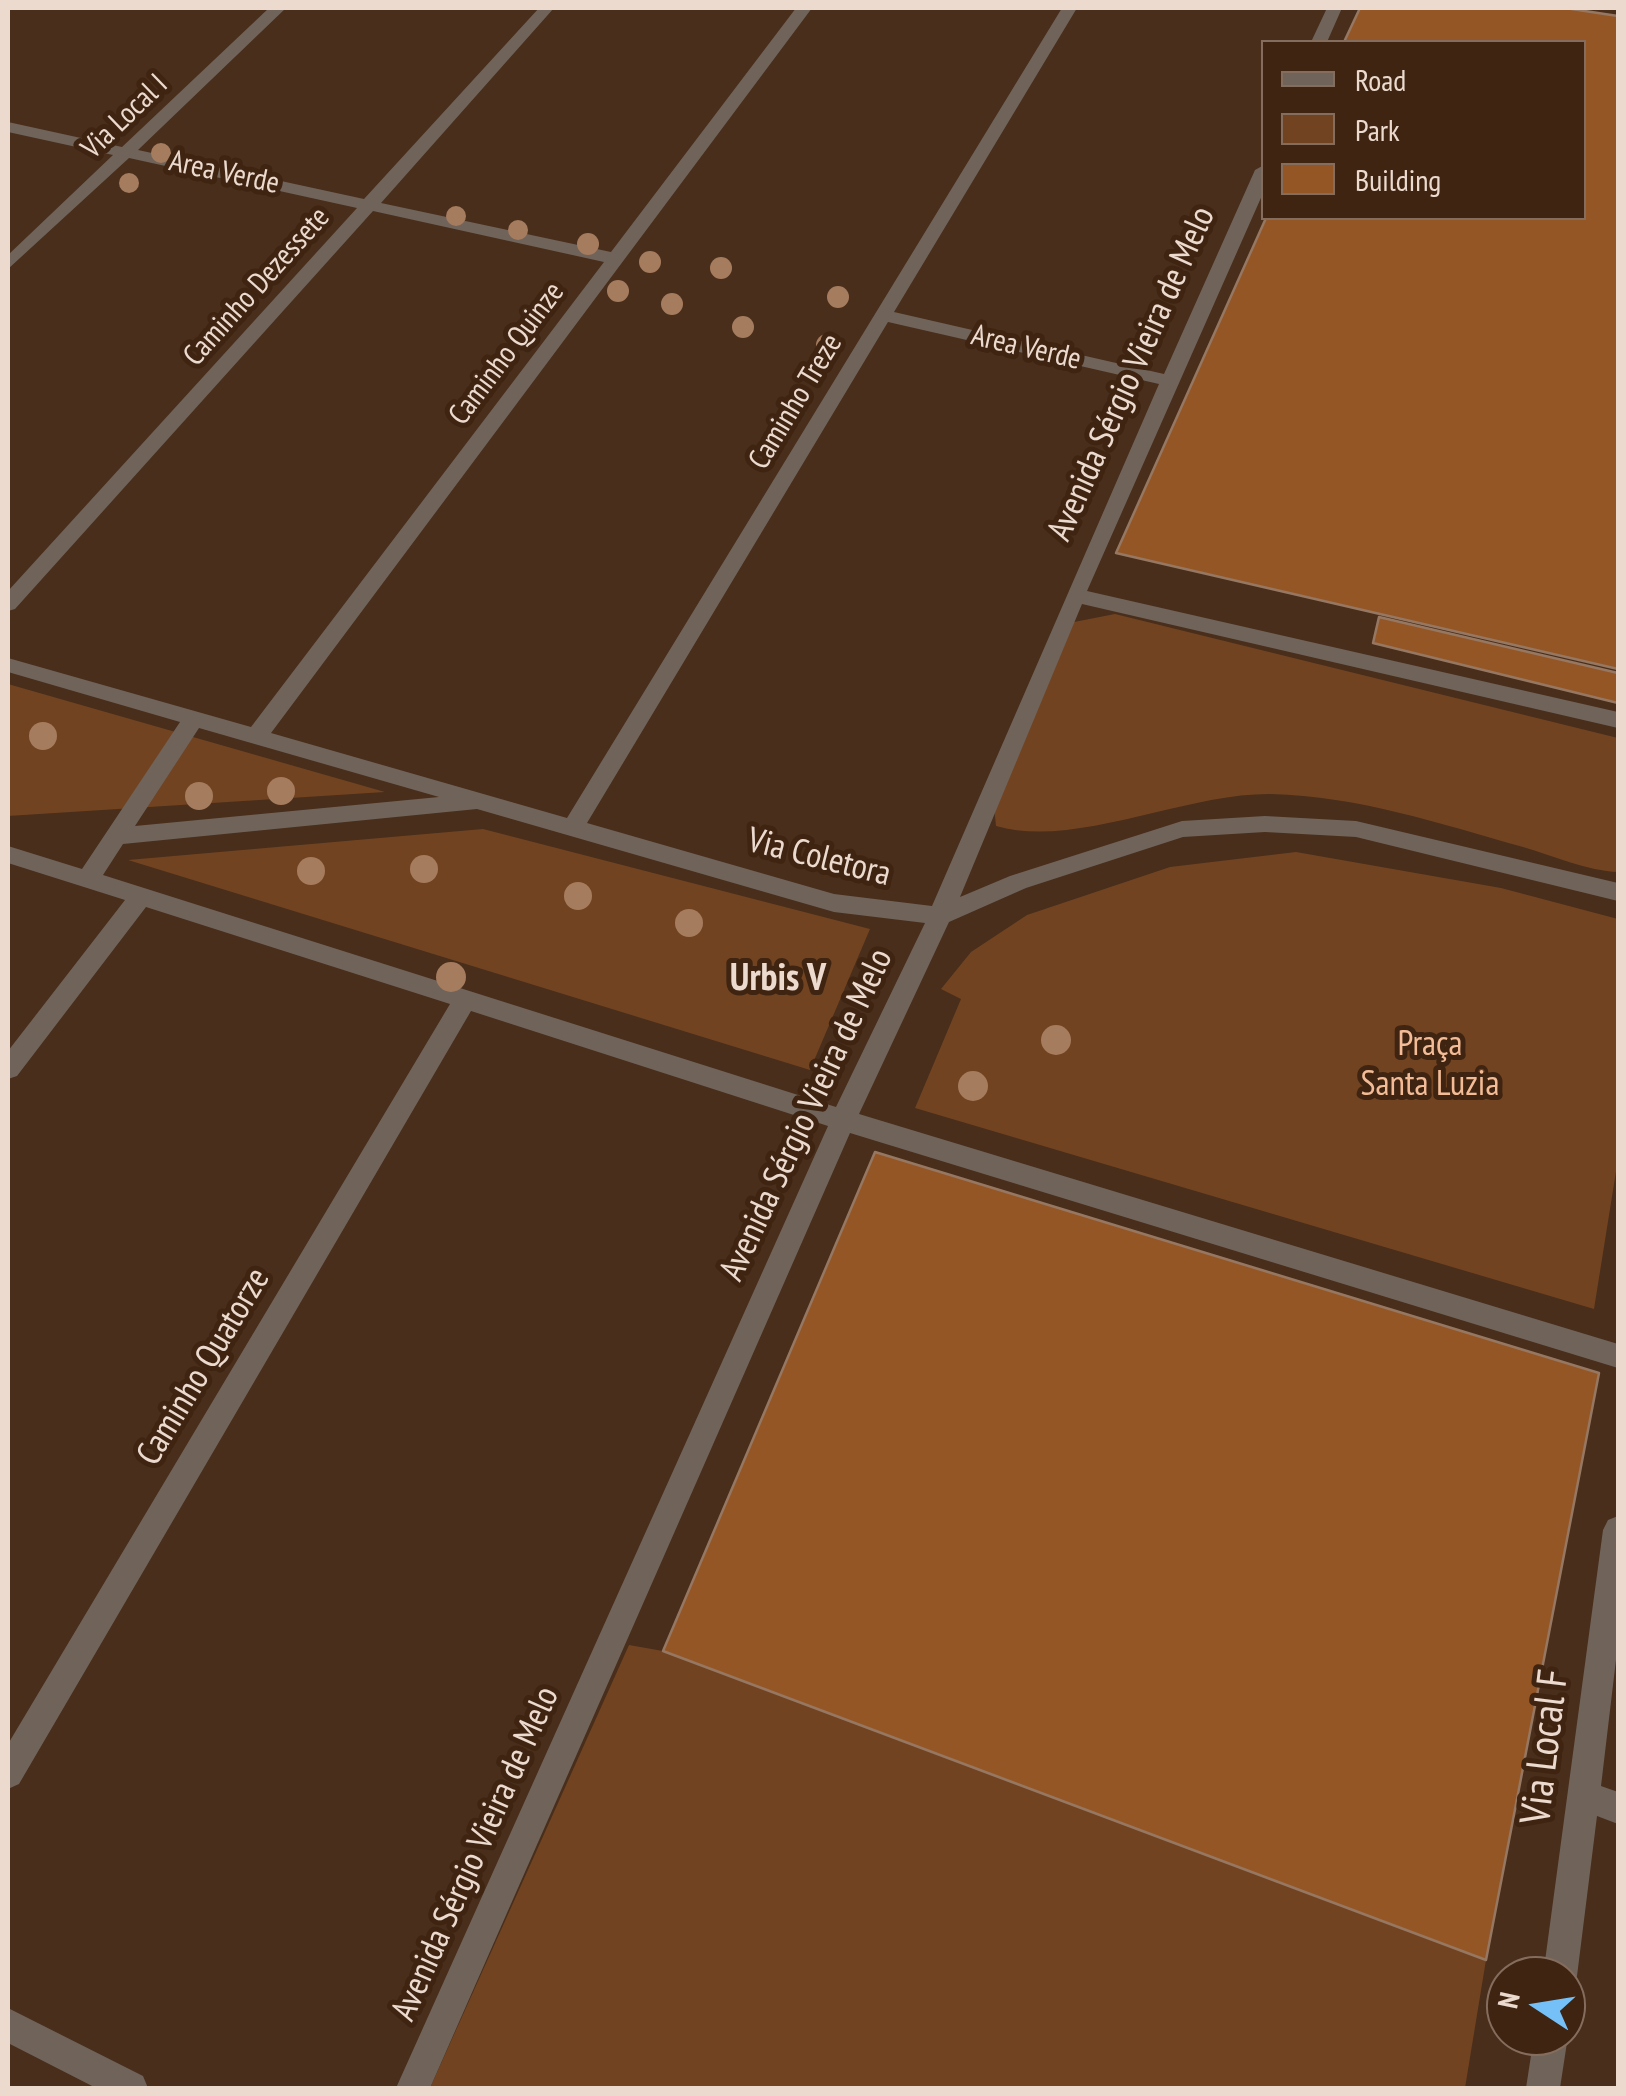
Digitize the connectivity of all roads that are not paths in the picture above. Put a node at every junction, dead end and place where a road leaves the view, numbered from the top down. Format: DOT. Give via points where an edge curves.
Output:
graph roads {
  1 [pos="278,8"];
  2 [pos="548,8"];
  3 [pos="804,8"];
  4 [pos="1069,8"];
  5 [pos="1334,8"];
  6 [pos="1321,40"];
  7 [pos="8,127"];
  8 [pos="128,152"];
  9 [pos="1261,177"];
  10 [pos="368,205"];
  11 [pos="616,259"];
  12 [pos="8,264"];
  13 [pos="884,315"];
  14 [pos="1169,381"];
  15 [pos="1076,594"];
  16 [pos="8,604"];
  17 [pos="8,665"];
  18 [pos="194,719"];
  19 [pos="1618,720"];
  20 [pos="258,736"];
  21 [pos="484,801"];
  22 [pos="572,827"];
  23 [pos="118,836"];
  24 [pos="8,854"];
  25 [pos="89,877"];
  26 [pos="1618,892"];
  27 [pos="143,894"];
  28 [pos="940,916"];
  29 [pos="465,1000"];
  30 [pos="8,1069"];
  31 [pos="843,1120"];
  32 [pos="1618,1356"];
  33 [pos="1618,1530"];
  34 [pos="8,1773"];
  35 [pos="1586,1796"];
  36 [pos="1618,1808"];
  37 [pos="1563,1956"];
  38 [pos="8,2025"];
  39 [pos="1547,2056"];
  40 [pos="131,2088"];
  41 [pos="413,2088"];
  42 [pos="1543,2088"];
  1 -- 8 [label="street, Via Local I"];
  2 -- 10 [label="street, Caminho Dezessete"];
  3 -- 11 [label="street, Caminho Quinze"];
  4 -- 13 [label="street, Caminho Treze"];
  5 -- 6 [label="street"];
  7 -- 8 [label="street, Area Verde"];
  8 -- 10 [label="street, Area Verde"];
  8 -- 12 [label="street, Via Local I"];
  9 -- 14 [label="street, Avenida Sérgio Vieira de Melo"];
  10 -- 11 [label="street, Area Verde"];
  10 -- 16 [label="street, Caminho Dezessete"];
  11 -- 20 [label="street, Caminho Quinze"];
  13 -- 14 [label="street, Area Verde"];
  13 -- 22 [label="street, Caminho Treze"];
  14 -- 15 [label="street, Avenida Sérgio Vieira de Melo"];
  15 -- 19 [label="street"];
  15 -- 28 [label="street, Avenida Sérgio Vieira de Melo"];
  17 -- 18 [label="street, Via Coletora"];
  18 -- 20 [label="street, Via Coletora"];
  18 -- 23 [label="street"];
  20 -- 21 [label="street, Via Coletora"];
  21 -- 22 [label="street, Via Coletora"];
  21 -- 23 [label="street"];
  22 -- 28 [label="street, Via Coletora" via="834,903"];
  23 -- 25 [label="street"];
  24 -- 25 [label="street"];
  25 -- 27 [label="street"];
  26 -- 28 [label="street" via="1356,829 1265,824 1182,829 1018,882"];
  27 -- 29 [label="street"];
  27 -- 30 [label="street"];
  28 -- 31 [label="street, Avenida Sérgio Vieira de Melo"];
  29 -- 31 [label="street"];
  29 -- 34 [label="street, Caminho Quatorze"];
  31 -- 32 [label="street"];
  31 -- 41 [label="street, Avenida Sérgio Vieira de Melo"];
  33 -- 35 [label="street, Via Local F"];
  35 -- 36 [label="street"];
  35 -- 37 [label="street, Via Local F"];
  38 -- 40 [label="street"];
  39 -- 42 [label="street"];
}
